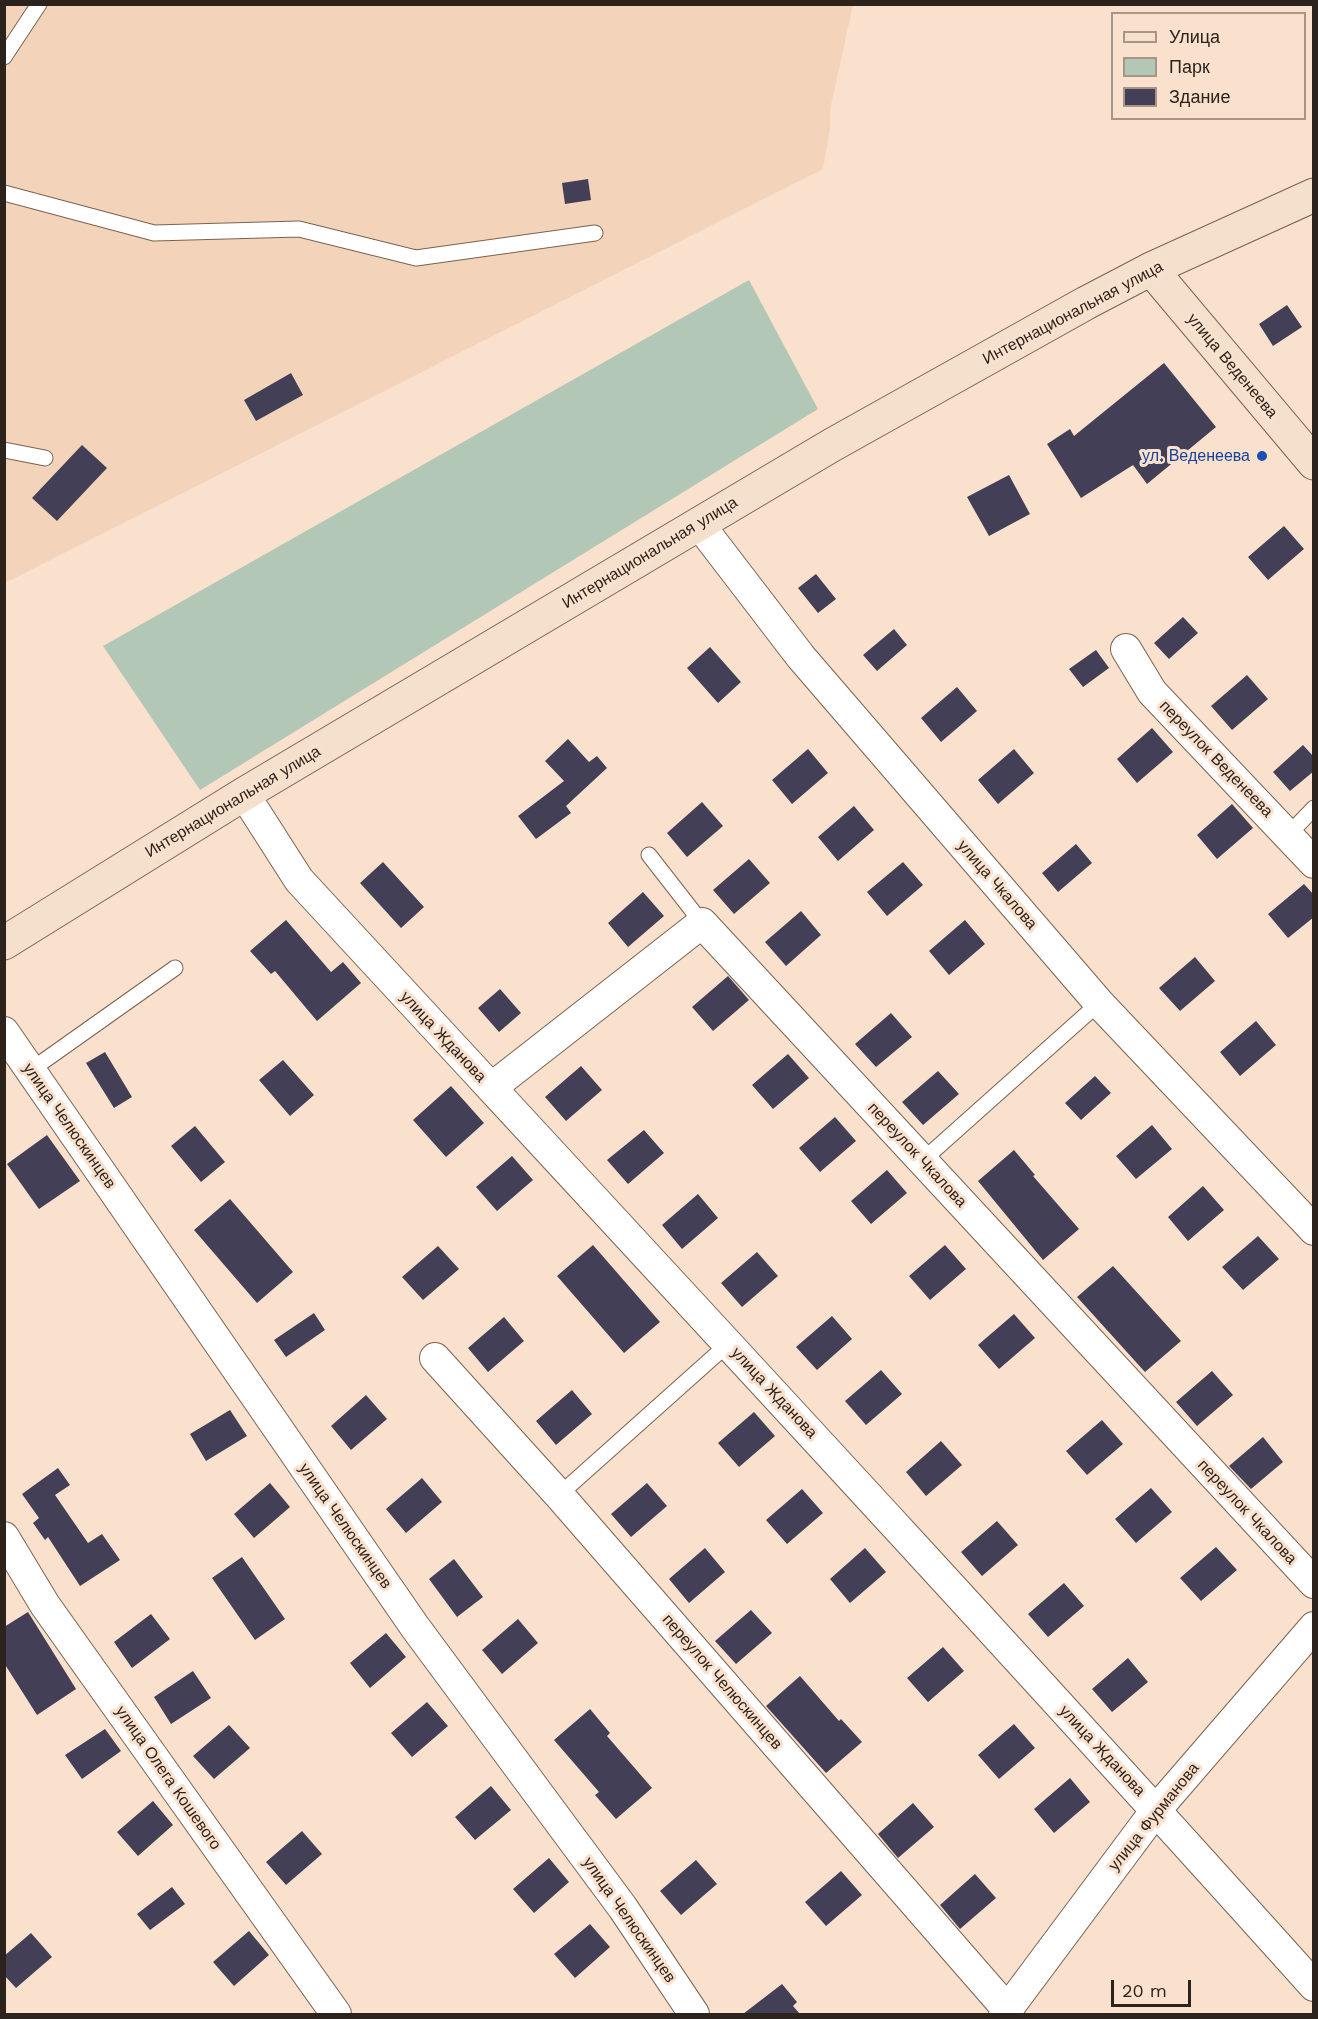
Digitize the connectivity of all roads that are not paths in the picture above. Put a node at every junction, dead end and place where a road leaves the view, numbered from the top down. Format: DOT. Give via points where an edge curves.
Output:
graph roads {
  1 [pos="39,4"];
  2 [pos="4,57"];
  3 [pos="4,193"];
  4 [pos="1314,195"];
  5 [pos="595,233"];
  6 [pos="1150,269"];
  7 [pos="4,450"];
  8 [pos="45,458"];
  9 [pos="1314,463"];
  10 [pos="699,524"];
  11 [pos="1126,649"];
  12 [pos="244,794"];
  13 [pos="1314,807"];
  14 [pos="1288,835"];
  15 [pos="649,855"];
  16 [pos="1314,863"];
  17 [pos="702,923"];
  18 [pos="4,943"];
  19 [pos="175,968"];
  20 [pos="1099,1003"];
  21 [pos="4,1032"];
  22 [pos="31,1070"];
  23 [pos="491,1088"];
  24 [pos="922,1161"];
  25 [pos="1314,1230"];
  26 [pos="728,1344"];
  27 [pos="435,1358"];
  28 [pos="559,1494"];
  29 [pos="4,1538"];
  30 [pos="1314,1584"];
  31 [pos="1314,1627"];
  32 [pos="1156,1810"];
  33 [pos="1314,1986"];
  34 [pos="1005,2012"];
  35 [pos="336,2014"];
  36 [pos="694,2014"];
  1 -- 2 [label="lane"];
  3 -- 5 [label="lane" via="154,232 299,229 416,258"];
  4 -- 6 [label="street, Интернациональная улица"];
  6 -- 9 [label="street, улица Веденеева"];
  6 -- 10 [label="street, Интернациональная улица" via="843,439"];
  7 -- 8 [label="lane"];
  10 -- 12 [label="street, Интернациональная улица"];
  10 -- 20 [label="street, улица Чкалова" via="801,657"];
  11 -- 14 [label="street, переулок Веденеева" via="1152,692"];
  12 -- 18 [label="street, Интернациональная улица"];
  12 -- 23 [label="street, улица Жданова" via="298,880"];
  13 -- 14 [label="lane"];
  14 -- 16 [label="street, переулок Веденеева"];
  15 -- 17 [label="lane"];
  17 -- 23 [label="street"];
  17 -- 24 [label="street, переулок Чкалова"];
  19 -- 22 [label="lane"];
  20 -- 24 [label="lane"];
  20 -- 25 [label="street, улица Чкалова"];
  21 -- 22 [label="street, улица Челюскинцев"];
  22 -- 36 [label="street, улица Челюскинцев" via="415,1627 623,1908"];
  23 -- 26 [label="street, улица Жданова"];
  24 -- 30 [label="street, переулок Чкалова"];
  26 -- 28 [label="lane"];
  26 -- 32 [label="street, улица Жданова"];
  27 -- 28 [label="street, переулок Челюскинцев"];
  28 -- 34 [label="street, переулок Челюскинцев"];
  29 -- 35 [label="street, улица Олега Кошевого" via="45,1605"];
  31 -- 32 [label="street, улица Фурманова"];
  32 -- 33 [label="street, улица Жданова"];
  32 -- 34 [label="street, улица Фурманова"];
}
